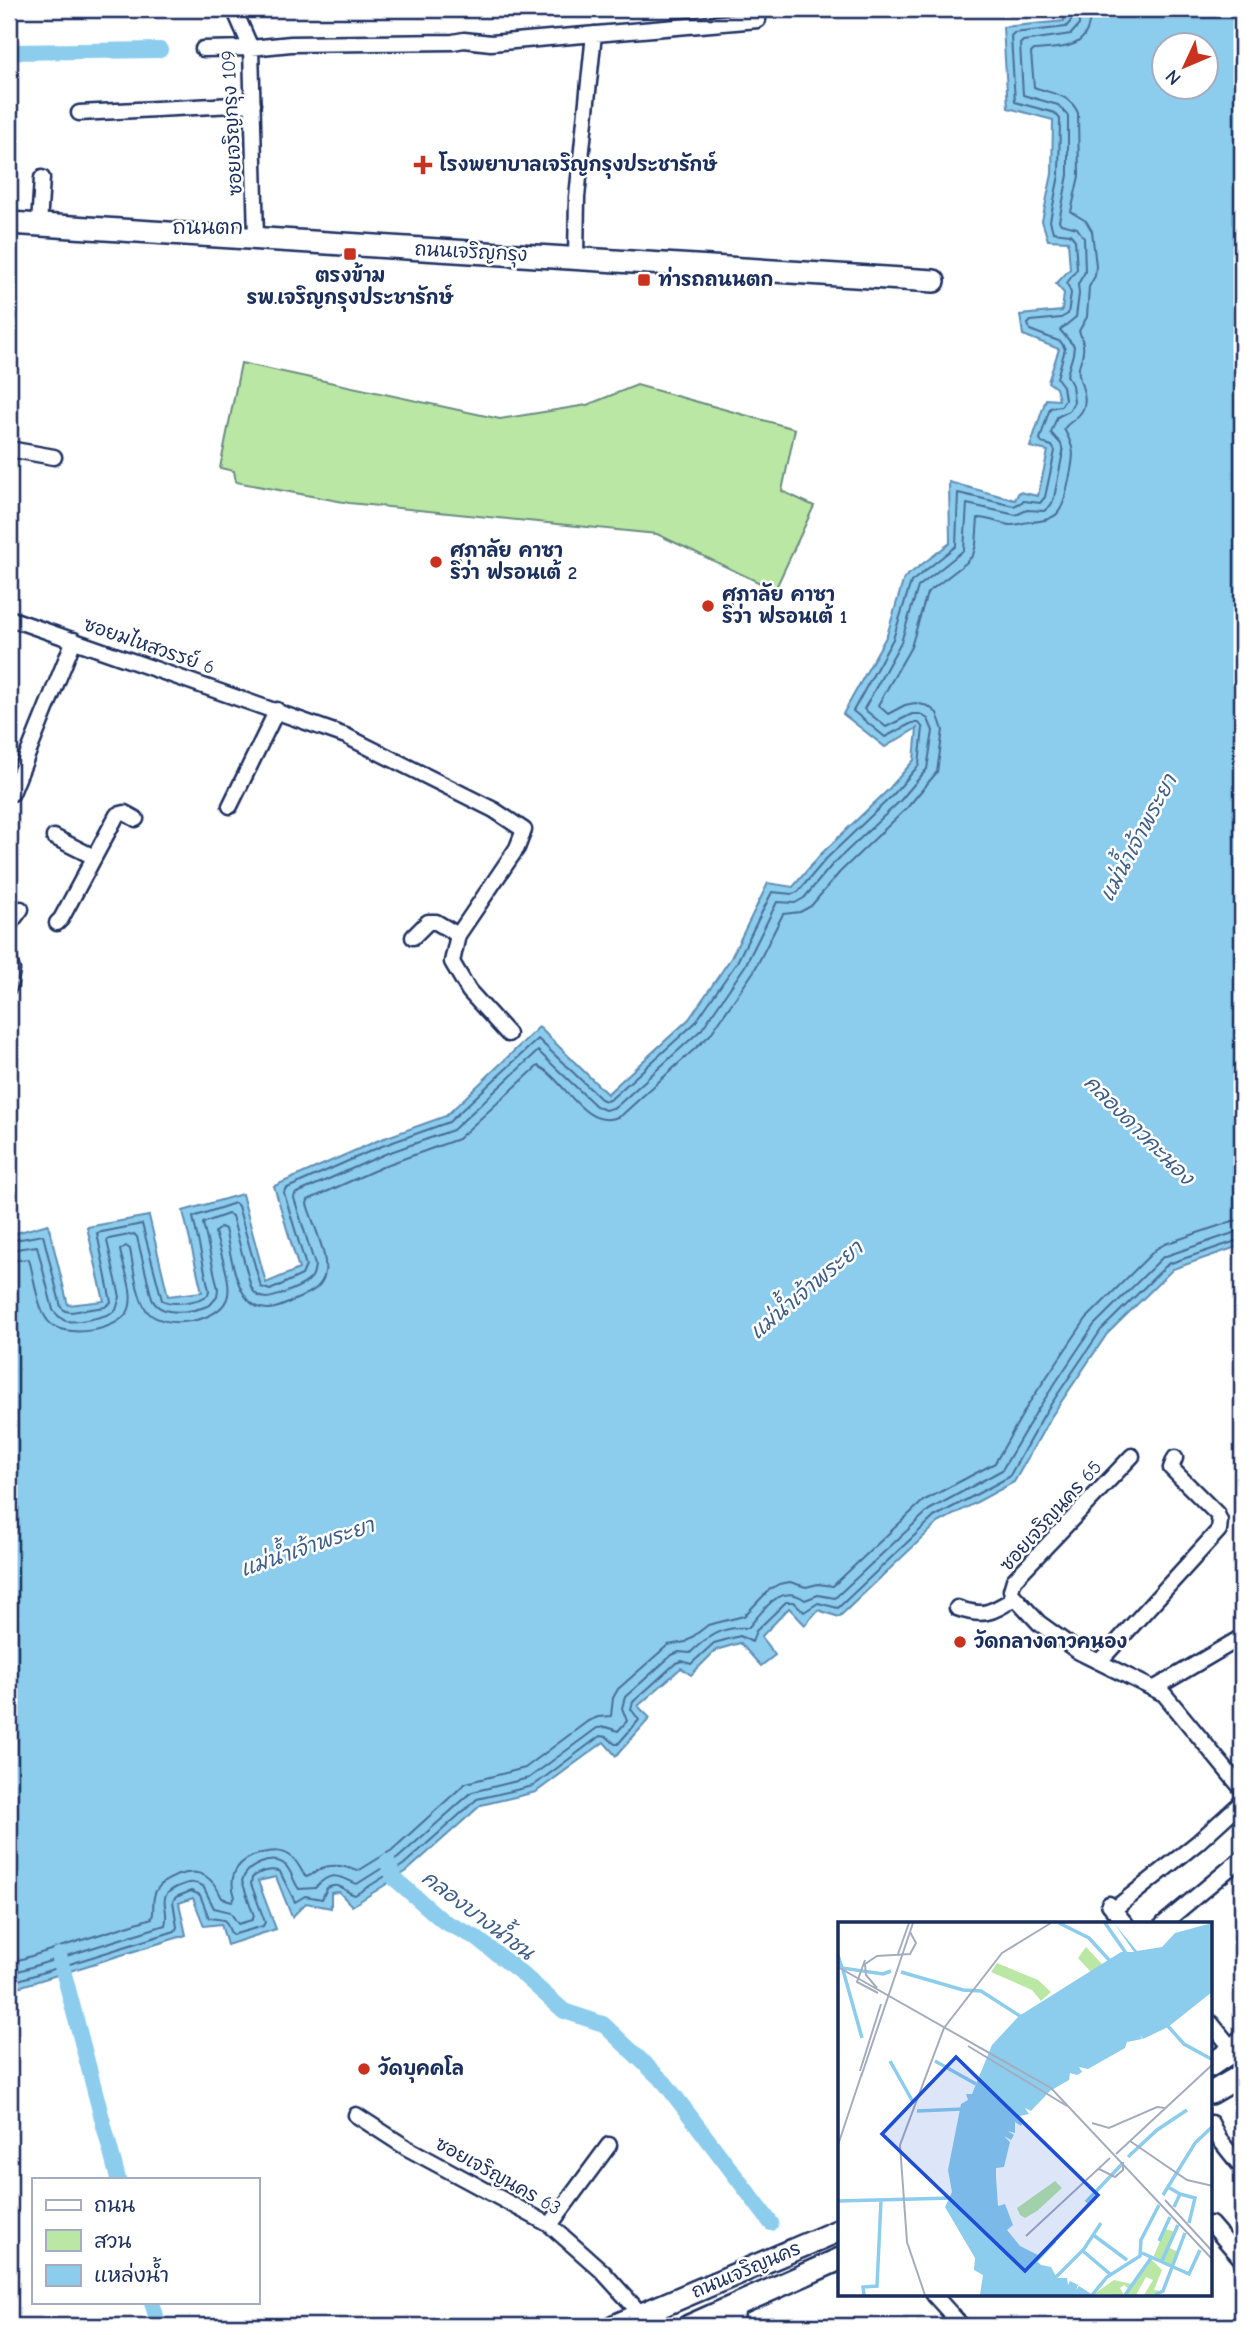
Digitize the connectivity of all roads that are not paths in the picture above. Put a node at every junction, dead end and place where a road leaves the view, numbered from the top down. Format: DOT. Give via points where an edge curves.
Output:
graph roads {
  1 [pos="234,9"];
  2 [pos="758,20"];
  3 [pos="594,34"];
  4 [pos="251,48"];
  5 [pos="203,49"];
  6 [pos="253,104"];
  7 [pos="79,113"];
  8 [pos="42,178"];
  9 [pos="9,223"];
  10 [pos="39,225"];
  11 [pos="256,238"];
  12 [pos="576,258"];
  13 [pos="934,281"];
  14 [pos="9,449"];
  15 [pos="54,457"];
  16 [pos="9,618"];
  17 [pos="74,640"];
  18 [pos="277,710"];
  19 [pos="9,794"];
  20 [pos="230,806"];
  21 [pos="136,819"];
  22 [pos="54,837"];
  23 [pos="94,857"];
  24 [pos="21,909"];
  25 [pos="57,922"];
  26 [pos="9,925"];
  27 [pos="458,935"];
  28 [pos="413,937"];
  29 [pos="9,960"];
  30 [pos="9,987"];
  31 [pos="508,1034"];
  32 [pos="1132,1456"];
  33 [pos="1175,1458"];
  34 [pos="1015,1598"];
  35 [pos="957,1608"];
  36 [pos="1242,1637"];
  37 [pos="1099,1662"];
  38 [pos="1155,1688"];
  39 [pos="1242,1789"];
  40 [pos="1242,1802"];
  41 [pos="1242,1858"];
  42 [pos="1124,1922"];
  43 [pos="1165,1922"];
  44 [pos="1212,2024"];
  45 [pos="1238,2046"];
  46 [pos="1212,2064"];
  47 [pos="1242,2075"];
  48 [pos="1212,2092"];
  49 [pos="356,2115"];
  50 [pos="1212,2125"];
  51 [pos="609,2145"];
  52 [pos="1242,2168"];
  53 [pos="550,2225"];
  54 [pos="1212,2225"];
  55 [pos="838,2231"];
  56 [pos="838,2260"];
  57 [pos="1242,2260"];
  58 [pos="935,2296"];
  59 [pos="738,2305"];
  60 [pos="645,2320"];
  61 [pos="614,2326"];
  62 [pos="689,2326"];
  63 [pos="735,2326"];
  64 [pos="962,2326"];
  1 -- 4 [label="street, ซอยเจริญกรุง 109"];
  2 -- 3 [label="street"];
  3 -- 4 [label="street" via="491,43 464,40"];
  3 -- 12 [label="street"];
  4 -- 5 [label="street"];
  4 -- 6 [label="street, ซอยเจริญกรุง 109"];
  6 -- 7 [label="street"];
  6 -- 11 [label="street, ซอยเจริญกรุง 109"];
  8 -- 10 [label="street"];
  9 -- 10 [label="street, ถนนเจริญกรุง"];
  10 -- 11 [label="street, ถนนเจริญกรุง"];
  11 -- 12 [label="street, ถนนเจริญกรุง"];
  12 -- 13 [label="street, ถนนเจริญกรุง"];
  14 -- 15 [label="street"];
  16 -- 17 [label="street, ซอยมไหสวรรย์ 6"];
  17 -- 18 [label="street, ซอยมไหสวรรย์ 6"];
  17 -- 19 [label="street"];
  18 -- 20 [label="street"];
  18 -- 27 [label="street, ซอยมไหสวรรย์ 6" via="346,736 494,810 524,830 517,848"];
  21 -- 23 [label="street" via="125,813 117,815"];
  22 -- 23 [label="street"];
  23 -- 25 [label="street"];
  24 -- 26 [label="street"];
  27 -- 28 [label="street" via="428,922"];
  27 -- 31 [label="street" via="452,962 458,975"];
  29 -- 30 [label="street"];
  32 -- 34 [label="street, ซอยเจริญนคร 65" via="1014,1580 1011,1590"];
  33 -- 37 [label="street" via="1172,1470 1217,1514 1219,1530"];
  34 -- 35 [label="street" via="989,1614"];
  34 -- 37 [label="street, ซอยเจริญนคร 65" via="1039,1623"];
  36 -- 38 [label="street"];
  37 -- 38 [label="street, ซอยเจริญนคร 65"];
  38 -- 39 [label="street, ซอยเจริญนคร 65"];
  40 -- 42 [label="street" via="1197,1843 1111,1907"];
  41 -- 43 [label="street"];
  44 -- 45 [label="street"];
  45 -- 46 [label="street"];
  47 -- 48 [label="street"];
  49 -- 53 [label="street, ซอยเจริญนคร 63"];
  50 -- 52 [label="street"];
  51 -- 53 [label="street"];
  53 -- 60 [label="street, ซอยเจริญนคร 63" via="602,2271"];
  54 -- 57 [label="street"];
  55 -- 60 [label="street, ถนนเจริญนคร"];
  56 -- 59 [label="street, ถนนเจริญนคร"];
  58 -- 64 [label="street"];
  59 -- 62 [label="street, ถนนเจริญนคร"];
  59 -- 63 [label="street"];
  60 -- 61 [label="street, ถนนเจริญนคร"];
}
